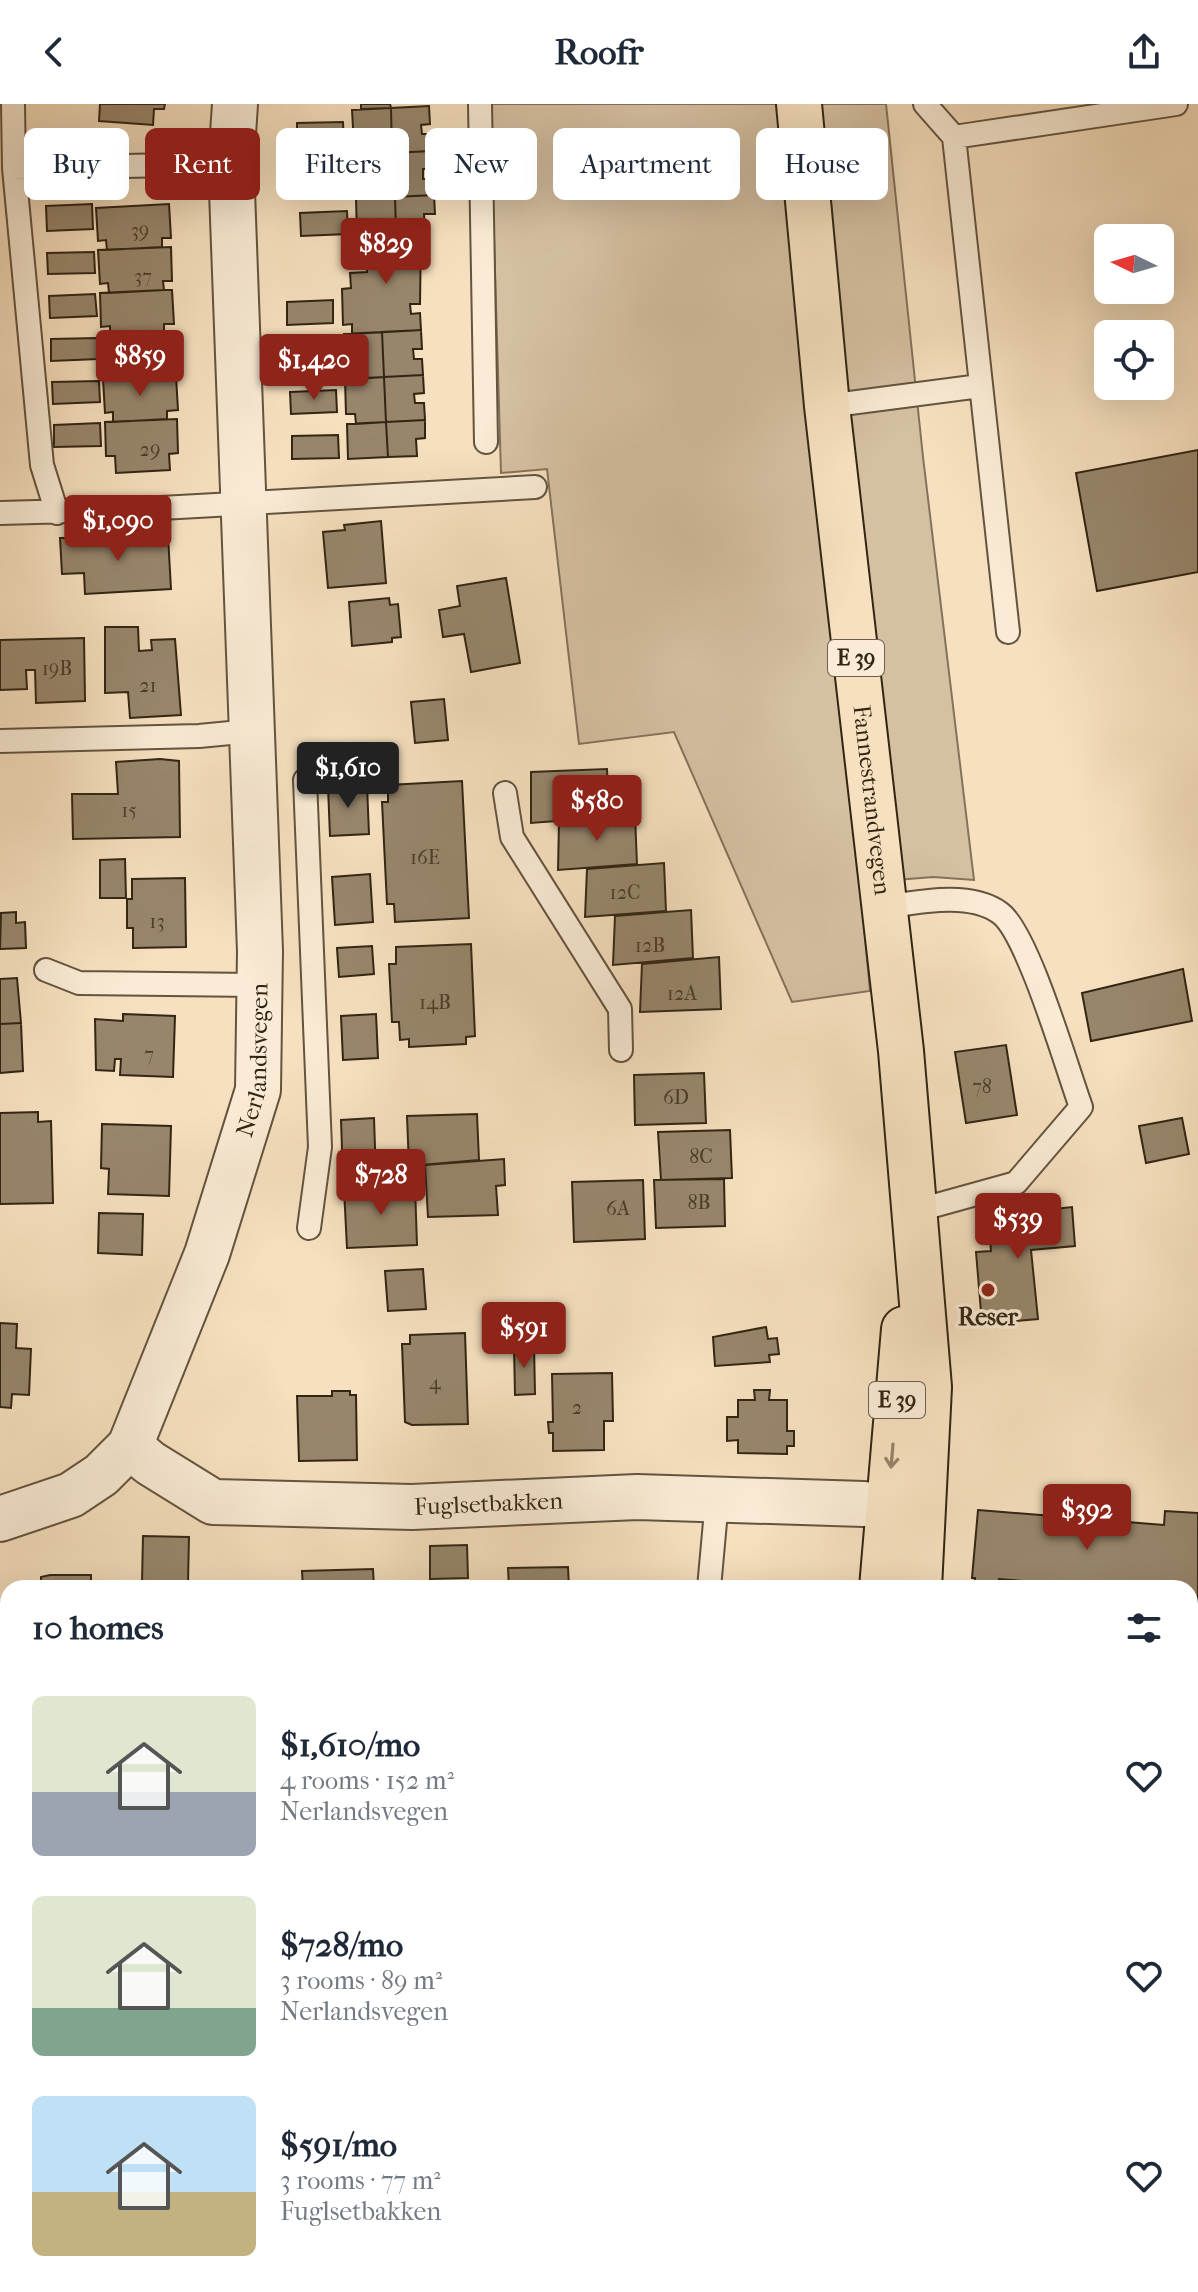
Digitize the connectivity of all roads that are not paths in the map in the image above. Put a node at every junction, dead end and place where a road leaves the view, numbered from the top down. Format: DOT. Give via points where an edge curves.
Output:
graph roads {
  1 [pos="13,104"];
  2 [pos="235,104"];
  3 [pos="480,104"];
  4 [pos="799,104"];
  5 [pos="925,104"];
  6 [pos="1176,104"];
  7 [pos="233,128"];
  8 [pos="954,137"];
  9 [pos="145,166"];
  10 [pos="14,168"];
  11 [pos="232,200"];
  12 [pos="980,386"];
  13 [pos="827,406"];
  14 [pos="486,442"];
  15 [pos="535,487"];
  16 [pos="242,503"];
  17 [pos="0,513"];
  18 [pos="57,513"];
  19 [pos="1008,632"];
  20 [pos="251,731"];
  21 [pos="0,741"];
  22 [pos="305,780"];
  23 [pos="505,793"];
  24 [pos="885,907"];
  25 [pos="46,970"];
  26 [pos="260,985"];
  27 [pos="621,1050"];
  28 [pos="915,1211"];
  29 [pos="309,1228"];
  30 [pos="130,1446"];
  31 [pos="717,1500"];
  32 [pos="864,1504"];
  33 [pos="0,1519"];
  34 [pos="710,1580"];
  35 [pos="883,1580"];
  36 [pos="919,1580"];
  1 -- 10 [label="lane"];
  2 -- 7 [label="street, Nerlandsvegen"];
  3 -- 14 [label="lane"];
  4 -- 13 [label="highway, Fannestrandvegen / E 39"];
  5 -- 8 [label="lane"];
  6 -- 8 [label="lane"];
  8 -- 12 [label="lane"];
  9 -- 10 [label="lane"];
  10 -- 18 [label="lane" via="42,465"];
  11 -- 16 [label="street, Nerlandsvegen"];
  12 -- 13 [label="lane"];
  12 -- 19 [label="lane"];
  13 -- 24 [label="highway, Fannestrandvegen / E 39"];
  15 -- 16 [label="lane"];
  16 -- 18 [label="lane"];
  16 -- 20 [label="street, Nerlandsvegen"];
  17 -- 18 [label="lane"];
  20 -- 21 [label="lane"];
  20 -- 26 [label="street, Nerlandsvegen"];
  22 -- 29 [label="lane" via="320,1147"];
  23 -- 27 [label="lane" via="512,837 620,1009"];
  24 -- 28 [label="highway, Fannestrandvegen / E 39"];
  24 -- 28 [label="lane" via="936,900 982,904 1002,914 1036,981 1081,1107 1016,1183"];
  25 -- 26 [label="lane" via="79,983"];
  26 -- 30 [label="street, Nerlandsvegen" via="258,1090 207,1254"];
  28 -- 35 [label="highway, Fannestrandvegen / E 39, one-way"];
  28 -- 36 [label="highway, Fannestrandvegen / E 39" via="929,1387"];
  30 -- 31 [label="street, Fuglsetbakken" via="213,1502 412,1507 637,1497"];
  30 -- 33 [label="street, Nerlandsvegen" via="71,1495"];
  31 -- 32 [label="street, Fuglsetbakken"];
  31 -- 34 [label="lane"];
}
